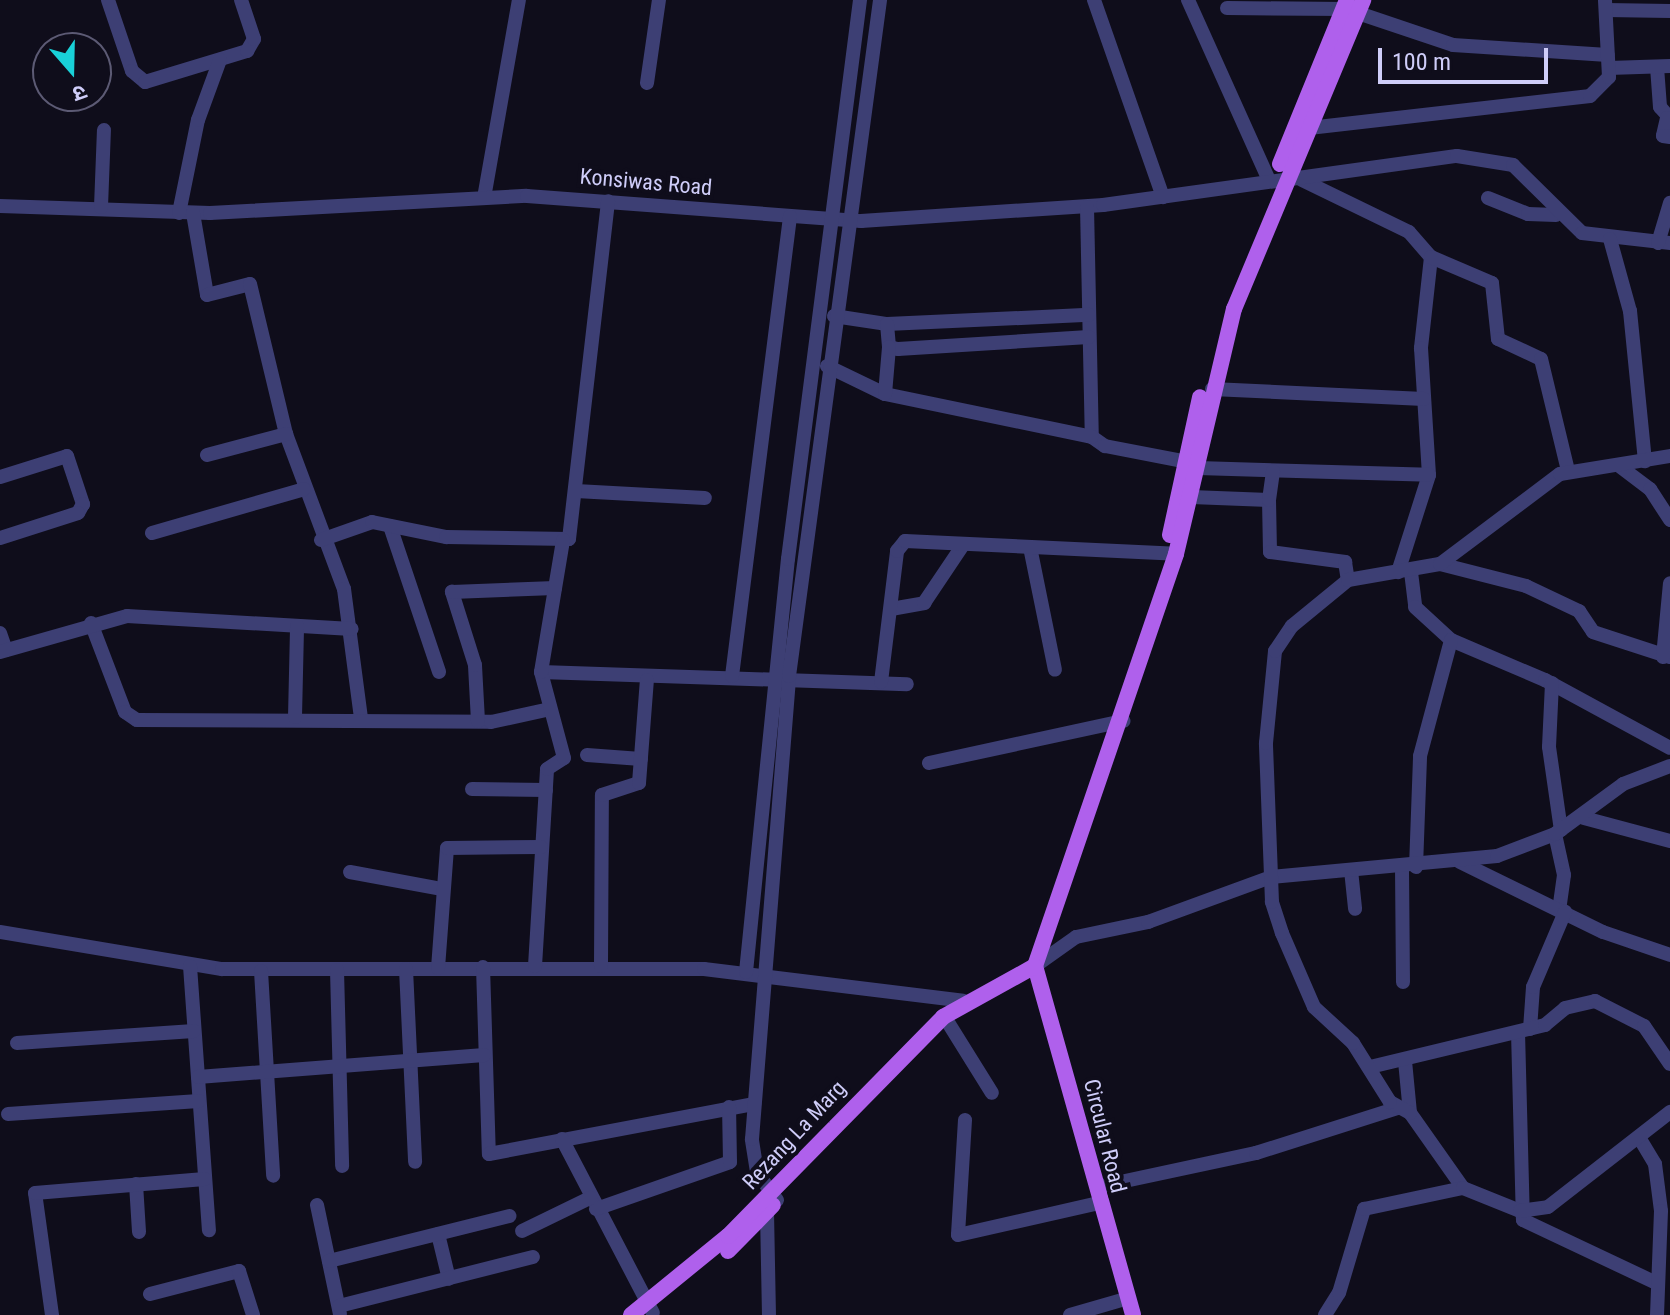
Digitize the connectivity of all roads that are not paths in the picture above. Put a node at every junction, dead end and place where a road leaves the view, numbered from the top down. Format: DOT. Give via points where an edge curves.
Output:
graph roads {
  1 [pos="108,0"];
  2 [pos="241,0"];
  3 [pos="519,0"];
  4 [pos="860,0"];
  5 [pos="880,0"];
  6 [pos="1094,0"];
  7 [pos="1188,0"];
  8 [pos="662,1"];
  9 [pos="1605,5"];
  10 [pos="1353,6"];
  11 [pos="1227,8"];
  12 [pos="1670,11"];
  13 [pos="220,60"];
  14 [pos="1608,62"];
  15 [pos="1664,66"];
  16 [pos="647,83"];
  17 [pos="1668,118"];
  18 [pos="1309,128"];
  19 [pos="104,130"];
  20 [pos="1670,137"];
  21 [pos="1282,178"];
  22 [pos="1163,197"];
  23 [pos="484,198"];
  24 [pos="1488,198"];
  25 [pos="608,201"];
  26 [pos="1670,203"];
  27 [pos="0,206"];
  28 [pos="101,207"];
  29 [pos="1087,207"];
  30 [pos="186,213"];
  31 [pos="1556,215"];
  32 [pos="790,217"];
  33 [pos="832,219"];
  34 [pos="851,221"];
  35 [pos="1610,239"];
  36 [pos="1664,243"];
  37 [pos="1431,257"];
  38 [pos="822,313"];
  39 [pos="1089,315"];
  40 [pos="841,318"];
  41 [pos="887,324"];
  42 [pos="1089,337"];
  43 [pos="889,347"];
  44 [pos="815,361"];
  45 [pos="835,370"];
  46 [pos="1212,389"];
  47 [pos="885,394"];
  48 [pos="1424,399"];
  49 [pos="286,434"];
  50 [pos="1092,437"];
  51 [pos="207,455"];
  52 [pos="1670,456"];
  53 [pos="1645,461"];
  54 [pos="1193,465"];
  55 [pos="1618,465"];
  56 [pos="1273,471"];
  57 [pos="1568,471"];
  58 [pos="1429,475"];
  59 [pos="0,477"];
  60 [pos="304,489"];
  61 [pos="576,491"];
  62 [pos="1191,497"];
  63 [pos="705,498"];
  64 [pos="1269,500"];
  65 [pos="1670,520"];
  66 [pos="390,526"];
  67 [pos="152,533"];
  68 [pos="0,538"];
  69 [pos="321,540"];
  70 [pos="563,540"];
  71 [pos="963,545"];
  72 [pos="1031,552"];
  73 [pos="1170,560"];
  74 [pos="1440,564"];
  75 [pos="1404,572"];
  76 [pos="1348,580"];
  77 [pos="1670,583"];
  78 [pos="555,588"];
  79 [pos="891,609"];
  80 [pos="91,623"];
  81 [pos="297,626"];
  82 [pos="352,629"];
  83 [pos="0,633"];
  84 [pos="1451,640"];
  85 [pos="3,651"];
  86 [pos="1666,657"];
  87 [pos="1055,670"];
  88 [pos="439,672"];
  89 [pos="541,672"];
  90 [pos="732,676"];
  91 [pos="782,676"];
  92 [pos="647,680"];
  93 [pos="881,682"];
  94 [pos="1552,683"];
  95 [pos="907,684"];
  96 [pos="550,709"];
  97 [pos="295,717"];
  98 [pos="361,719"];
  99 [pos="478,721"];
  100 [pos="1124,721"];
  101 [pos="1670,748"];
  102 [pos="587,755"];
  103 [pos="641,759"];
  104 [pos="929,763"];
  105 [pos="1670,766"];
  106 [pos="472,789"];
  107 [pos="546,790"];
  108 [pos="1584,818"];
  109 [pos="1558,832"];
  110 [pos="1670,841"];
  111 [pos="541,847"];
  112 [pos="1460,862"];
  113 [pos="1409,868"];
  114 [pos="1351,870"];
  115 [pos="350,872"];
  116 [pos="1271,877"];
  117 [pos="442,889"];
  118 [pos="1355,909"];
  119 [pos="1562,911"];
  120 [pos="0,932"];
  121 [pos="1670,955"];
  122 [pos="190,966"];
  123 [pos="535,966"];
  124 [pos="601,966"];
  125 [pos="1035,966"];
  126 [pos="483,967"];
  127 [pos="438,968"];
  128 [pos="406,969"];
  129 [pos="337,970"];
  130 [pos="261,971"];
  131 [pos="746,972"];
  132 [pos="765,975"];
  133 [pos="1403,982"];
  134 [pos="989,988"];
  135 [pos="963,1001"];
  136 [pos="949,1024"];
  137 [pos="1524,1030"];
  138 [pos="194,1031"];
  139 [pos="17,1043"];
  140 [pos="484,1055"];
  141 [pos="410,1059"];
  142 [pos="1405,1061"];
  143 [pos="1670,1064"];
  144 [pos="338,1065"];
  145 [pos="1370,1067"];
  146 [pos="265,1071"];
  147 [pos="198,1077"];
  148 [pos="992,1093"];
  149 [pos="199,1101"];
  150 [pos="754,1104"];
  151 [pos="729,1107"];
  152 [pos="1404,1110"];
  153 [pos="1670,1112"];
  154 [pos="8,1114"];
  155 [pos="965,1120"];
  156 [pos="832,1133"];
  157 [pos="562,1139"];
  158 [pos="1640,1139"];
  159 [pos="415,1162"];
  160 [pos="730,1162"];
  161 [pos="755,1164"];
  162 [pos="342,1166"];
  163 [pos="273,1176"];
  164 [pos="204,1179"];
  165 [pos="136,1184"];
  166 [pos="1463,1188"];
  167 [pos="1098,1195"];
  168 [pos="772,1202"];
  169 [pos="593,1204"];
  170 [pos="317,1205"];
  171 [pos="1520,1211"];
  172 [pos="509,1216"];
  173 [pos="209,1230"];
  174 [pos="522,1231"];
  175 [pos="139,1232"];
  176 [pos="438,1234"];
  177 [pos="533,1257"];
  178 [pos="329,1261"];
  179 [pos="449,1279"];
  180 [pos="1654,1282"];
  181 [pos="150,1294"];
  182 [pos="1125,1299"];
  183 [pos="340,1310"];
  184 [pos="650,1310"];
  185 [pos="52,1315"];
  186 [pos="253,1315"];
  187 [pos="631,1315"];
  188 [pos="769,1315"];
  189 [pos="1070,1315"];
  190 [pos="1133,1315"];
  191 [pos="1325,1315"];
  192 [pos="1657,1315"];
  1 -- 13 [label="street" via="139,81"];
  2 -- 13 [label="street" via="253,46"];
  3 -- 23 [label="street"];
  4 -- 33 [label="street"];
  5 -- 34 [label="street"];
  6 -- 22 [label="street"];
  7 -- 21 [label="street"];
  8 -- 16 [label="street"];
  9 -- 12 [label="street"];
  9 -- 14 [label="street"];
  10 -- 11 [label="street"];
  10 -- 14 [label="street" via="1453,45"];
  10 -- 18 [label="main road"];
  10 -- 21 [label="main road"];
  13 -- 30 [label="street" via="198,120"];
  14 -- 15 [label="street"];
  14 -- 18 [label="street" via="1605,86 1579,99"];
  15 -- 17 [label="street"];
  17 -- 20 [label="street" via="1663,136"];
  18 -- 21 [label="main road"];
  19 -- 28 [label="street"];
  21 -- 22 [label="street, Konsiwas Road"];
  21 -- 31 [label="street, Konsiwas Road" via="1440,157 1492,160 1533,178"];
  21 -- 37 [label="street" via="1409,232"];
  21 -- 46 [label="main road"];
  21 -- 54 [label="main road" via="1222,311"];
  22 -- 29 [label="street, Konsiwas Road"];
  23 -- 25 [label="street, Konsiwas Road"];
  23 -- 30 [label="street, Konsiwas Road"];
  24 -- 31 [label="street" via="1528,214"];
  25 -- 32 [label="street, Konsiwas Road"];
  25 -- 61 [label="street"];
  26 -- 36 [label="street"];
  27 -- 28 [label="street, Konsiwas Road"];
  28 -- 30 [label="street, Konsiwas Road"];
  29 -- 34 [label="street, Konsiwas Road"];
  29 -- 39 [label="street"];
  30 -- 49 [label="street" via="207,295 250,284"];
  31 -- 35 [label="street" via="1582,233"];
  32 -- 33 [label="street, Konsiwas Road"];
  32 -- 90 [label="street"];
  33 -- 34 [label="street, Konsiwas Road"];
  33 -- 38 [label="street"];
  34 -- 40 [label="street"];
  35 -- 36 [label="street"];
  35 -- 53 [label="street" via="1630,311"];
  37 -- 48 [label="street" via="1421,348"];
  37 -- 57 [label="street" via="1495,287 1496,335 1543,363 1546,401"];
  38 -- 40 [label="street"];
  38 -- 44 [label="street"];
  39 -- 41 [label="street"];
  39 -- 42 [label="street"];
  40 -- 41 [label="street"];
  40 -- 45 [label="street"];
  41 -- 43 [label="street"];
  42 -- 43 [label="street"];
  42 -- 50 [label="street"];
  43 -- 47 [label="street"];
  44 -- 45 [label="street"];
  44 -- 91 [label="street"];
  45 -- 47 [label="street"];
  45 -- 91 [label="street"];
  46 -- 48 [label="street"];
  46 -- 54 [label="main road"];
  47 -- 50 [label="street"];
  48 -- 58 [label="street"];
  49 -- 51 [label="street"];
  49 -- 60 [label="street"];
  50 -- 54 [label="street" via="1105,446"];
  52 -- 53 [label="street"];
  53 -- 55 [label="street"];
  54 -- 56 [label="street"];
  54 -- 62 [label="main road"];
  54 -- 73 [label="main road"];
  55 -- 57 [label="street"];
  55 -- 65 [label="street" via="1650,489"];
  56 -- 58 [label="street"];
  56 -- 64 [label="street"];
  57 -- 74 [label="street"];
  58 -- 75 [label="street"];
  59 -- 68 [label="street" via="67,456 83,504 78,513"];
  60 -- 67 [label="street"];
  60 -- 69 [label="street"];
  61 -- 63 [label="street"];
  61 -- 70 [label="street" via="570,536"];
  62 -- 64 [label="street"];
  62 -- 73 [label="main road"];
  64 -- 76 [label="street" via="1270,552 1345,562"];
  66 -- 69 [label="street" via="364,524"];
  66 -- 70 [label="street" via="446,537"];
  66 -- 88 [label="street"];
  69 -- 82 [label="street" via="344,589"];
  70 -- 78 [label="street"];
  71 -- 72 [label="street"];
  71 -- 79 [label="street" via="924,603"];
  71 -- 79 [label="street" via="901,544"];
  72 -- 73 [label="street"];
  72 -- 87 [label="street"];
  73 -- 100 [label="main road"];
  74 -- 75 [label="street"];
  74 -- 86 [label="street" via="1526,586 1579,611 1593,632"];
  75 -- 76 [label="street"];
  75 -- 84 [label="street" via="1415,607"];
  76 -- 116 [label="street" via="1292,626 1273,659 1266,743"];
  77 -- 86 [label="street"];
  78 -- 89 [label="street"];
  78 -- 99 [label="street" via="452,592 475,665"];
  79 -- 93 [label="street"];
  80 -- 81 [label="street" via="140,615"];
  80 -- 85 [label="street"];
  80 -- 97 [label="street" via="129,718"];
  81 -- 82 [label="street"];
  81 -- 97 [label="street"];
  82 -- 98 [label="street"];
  83 -- 85 [label="street"];
  84 -- 94 [label="street"];
  84 -- 113 [label="street" via="1420,756"];
  89 -- 92 [label="street"];
  89 -- 96 [label="street"];
  90 -- 91 [label="street"];
  90 -- 92 [label="street"];
  91 -- 93 [label="street"];
  91 -- 131 [label="street"];
  91 -- 132 [label="street"];
  92 -- 103 [label="street"];
  93 -- 95 [label="street"];
  94 -- 101 [label="street"];
  94 -- 109 [label="street" via="1549,747"];
  96 -- 99 [label="street"];
  96 -- 107 [label="street" via="564,758 548,766"];
  97 -- 98 [label="street"];
  98 -- 99 [label="street"];
  100 -- 104 [label="street"];
  100 -- 125 [label="main road"];
  102 -- 103 [label="street"];
  103 -- 124 [label="street" via="637,786 602,795"];
  105 -- 108 [label="street" via="1623,784"];
  106 -- 107 [label="street"];
  107 -- 111 [label="street"];
  108 -- 109 [label="street"];
  108 -- 110 [label="street"];
  109 -- 112 [label="street"];
  109 -- 119 [label="street"];
  111 -- 117 [label="street" via="449,847"];
  111 -- 123 [label="street"];
  112 -- 113 [label="street"];
  112 -- 119 [label="street"];
  113 -- 114 [label="street"];
  113 -- 133 [label="street"];
  114 -- 116 [label="street"];
  114 -- 118 [label="street"];
  115 -- 117 [label="street"];
  116 -- 125 [label="street" via="1142,924 1076,937"];
  116 -- 145 [label="street" via="1272,902 1307,994"];
  117 -- 127 [label="street"];
  119 -- 121 [label="street"];
  119 -- 137 [label="street" via="1533,987"];
  120 -- 122 [label="street"];
  122 -- 130 [label="street"];
  122 -- 138 [label="street"];
  123 -- 124 [label="street"];
  123 -- 126 [label="street"];
  124 -- 131 [label="street"];
  125 -- 134 [label="main road, Rezang La Marg"];
  125 -- 167 [label="main road, Circular Road"];
  126 -- 127 [label="street"];
  126 -- 140 [label="street"];
  127 -- 128 [label="street"];
  128 -- 129 [label="street"];
  128 -- 141 [label="street"];
  129 -- 130 [label="street"];
  129 -- 144 [label="street"];
  130 -- 146 [label="street"];
  131 -- 132 [label="street"];
  132 -- 135 [label="street"];
  132 -- 150 [label="street"];
  134 -- 135 [label="main road, Rezang La Marg"];
  134 -- 136 [label="main road, Rezang La Marg"];
  135 -- 156 [label="main road, Rezang La Marg"];
  136 -- 148 [label="street"];
  136 -- 156 [label="main road, Rezang La Marg"];
  137 -- 142 [label="street"];
  137 -- 143 [label="street" via="1552,1022 1565,1008 1604,1001 1644,1026"];
  137 -- 171 [label="street"];
  138 -- 139 [label="street"];
  138 -- 147 [label="street"];
  140 -- 141 [label="street"];
  140 -- 157 [label="street" via="486,1151"];
  141 -- 144 [label="street"];
  141 -- 159 [label="street"];
  142 -- 145 [label="street"];
  142 -- 152 [label="street"];
  144 -- 146 [label="street"];
  144 -- 162 [label="street"];
  145 -- 152 [label="street"];
  146 -- 147 [label="street"];
  146 -- 163 [label="street"];
  147 -- 149 [label="street"];
  149 -- 154 [label="street"];
  149 -- 164 [label="street"];
  150 -- 151 [label="street"];
  150 -- 161 [label="street"];
  151 -- 157 [label="street"];
  151 -- 160 [label="street"];
  152 -- 166 [label="street"];
  152 -- 167 [label="street"];
  153 -- 158 [label="street"];
  155 -- 167 [label="street" via="958,1235"];
  156 -- 168 [label="main road, Rezang La Marg"];
  157 -- 169 [label="street"];
  158 -- 171 [label="street" via="1548,1207"];
  158 -- 180 [label="street" via="1655,1164 1661,1211 1663,1253"];
  160 -- 161 [label="street"];
  160 -- 169 [label="street"];
  161 -- 168 [label="street"];
  164 -- 165 [label="street"];
  164 -- 173 [label="street"];
  165 -- 175 [label="street"];
  165 -- 185 [label="street" via="35,1193"];
  166 -- 171 [label="street"];
  166 -- 191 [label="street" via="1364,1209 1339,1293"];
  167 -- 182 [label="main road, Circular Road"];
  168 -- 184 [label="main road, Rezang La Marg"];
  168 -- 188 [label="street"];
  169 -- 174 [label="street"];
  169 -- 184 [label="street"];
  170 -- 178 [label="street"];
  171 -- 180 [label="street" via="1535,1231"];
  172 -- 176 [label="street"];
  176 -- 178 [label="street"];
  176 -- 179 [label="street"];
  177 -- 179 [label="street"];
  178 -- 183 [label="street"];
  179 -- 183 [label="street"];
  180 -- 192 [label="street"];
  181 -- 186 [label="street" via="239,1271"];
  182 -- 189 [label="street"];
  182 -- 190 [label="main road, Circular Road"];
  184 -- 187 [label="main road, Rezang La Marg"];
}
